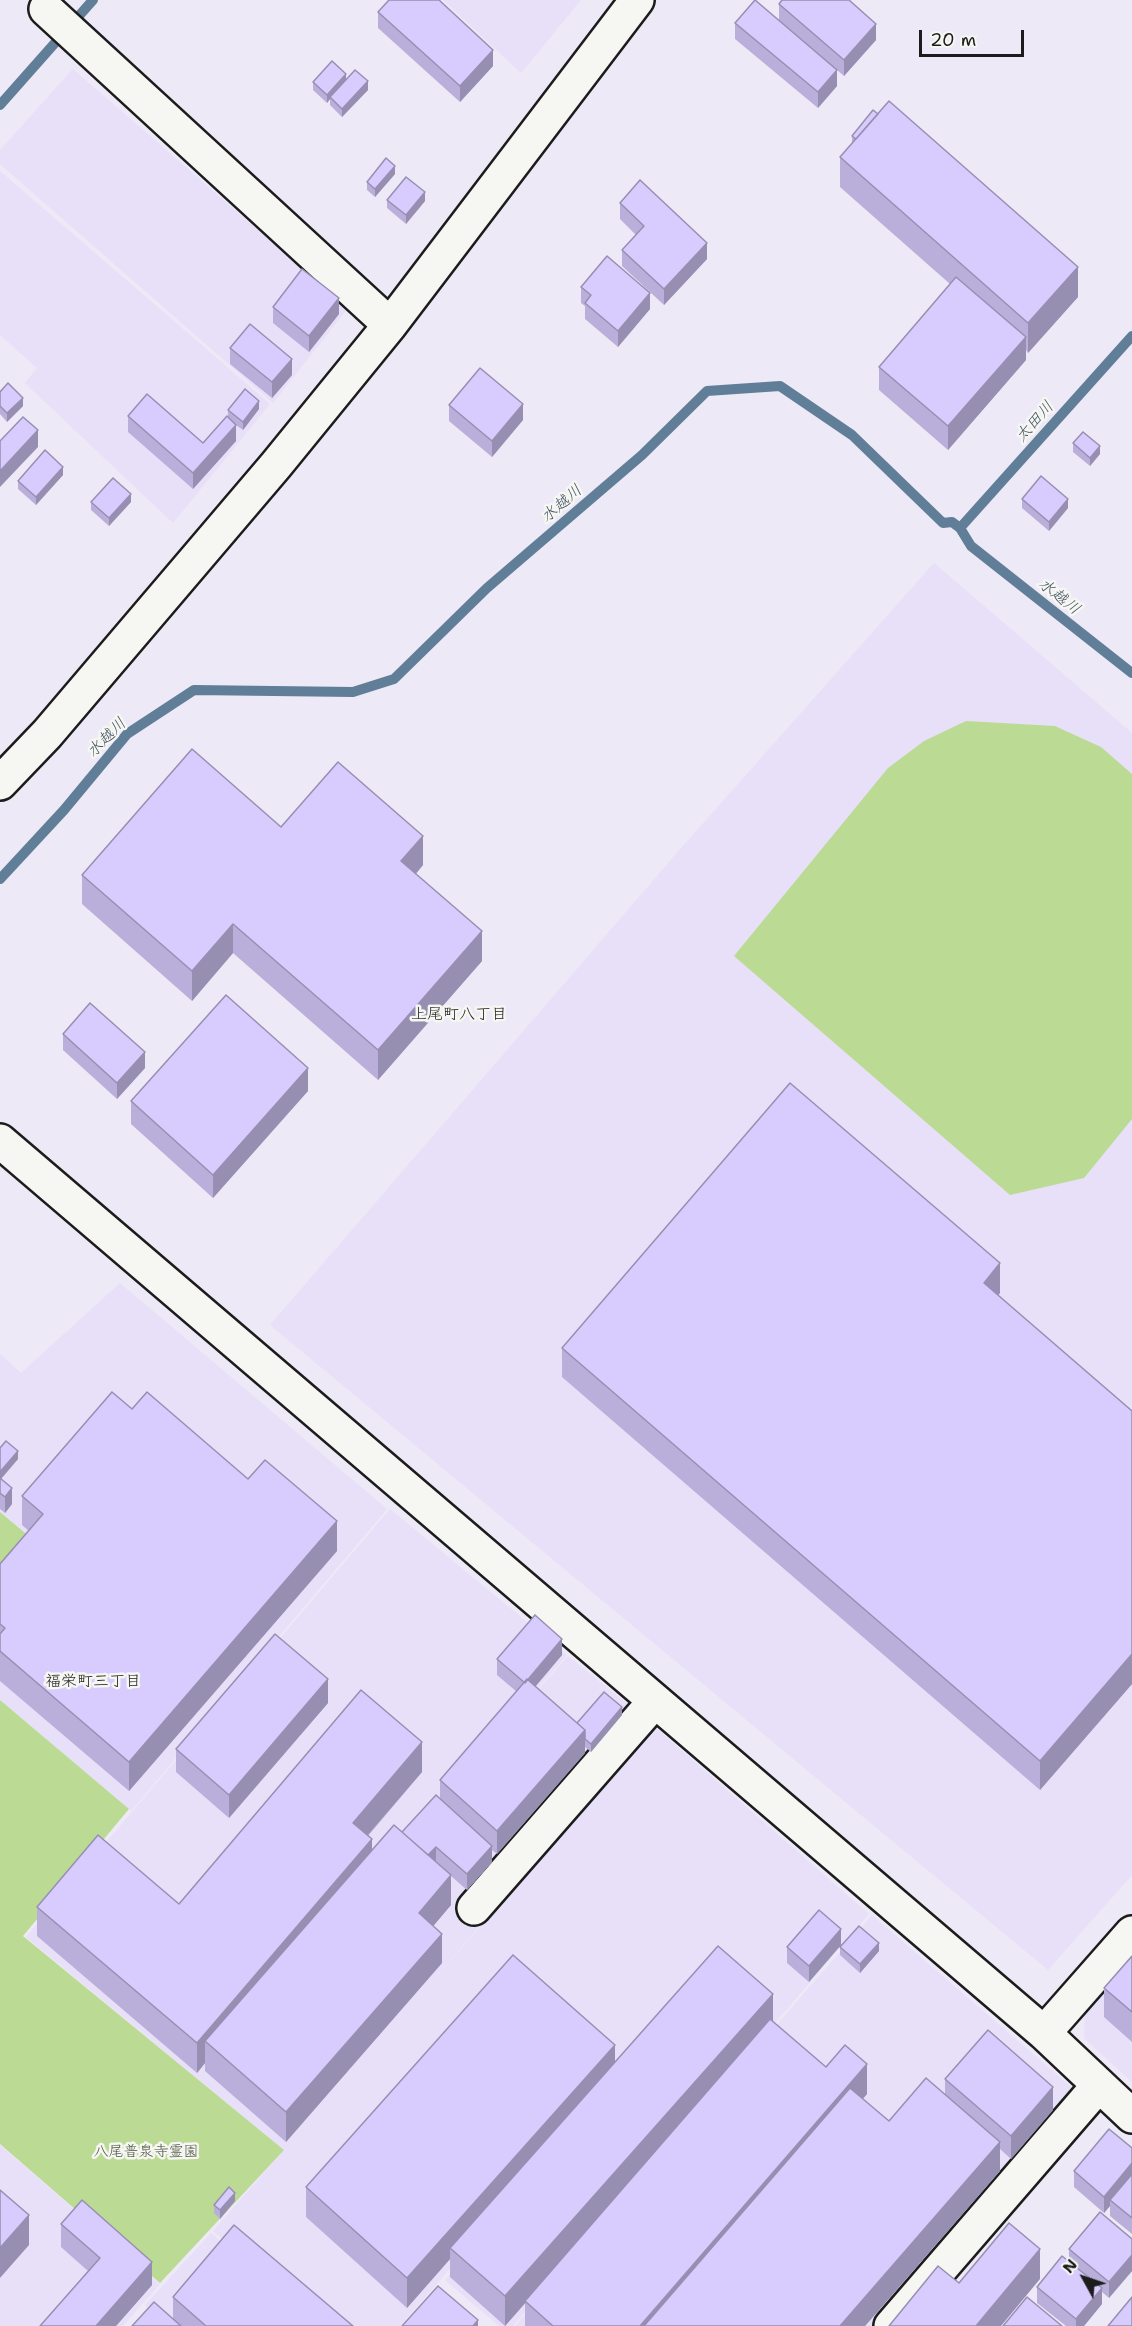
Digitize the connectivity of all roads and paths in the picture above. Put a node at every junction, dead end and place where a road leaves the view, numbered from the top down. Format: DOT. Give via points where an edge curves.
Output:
graph roads {
  1 [pos="637,0"];
  2 [pos="46,9"];
  3 [pos="390,325"];
  4 [pos="0,783"];
  5 [pos="0,1141"];
  6 [pos="655,1701"];
  7 [pos="474,1908"];
  8 [pos="1132,1933"];
  9 [pos="1044,2033"];
  10 [pos="1099,2085"];
  11 [pos="1132,2116"];
  12 [pos="891,2326"];
  1 -- 3 [label="street"];
  2 -- 3 [label="street"];
  3 -- 4 [label="street" via="246,501 47,734"];
  5 -- 6 [label="street"];
  6 -- 7 [label="street"];
  6 -- 9 [label="street"];
  8 -- 9 [label="street"];
  9 -- 10 [label="street"];
  10 -- 11 [label="street"];
  10 -- 12 [label="street"];
}
